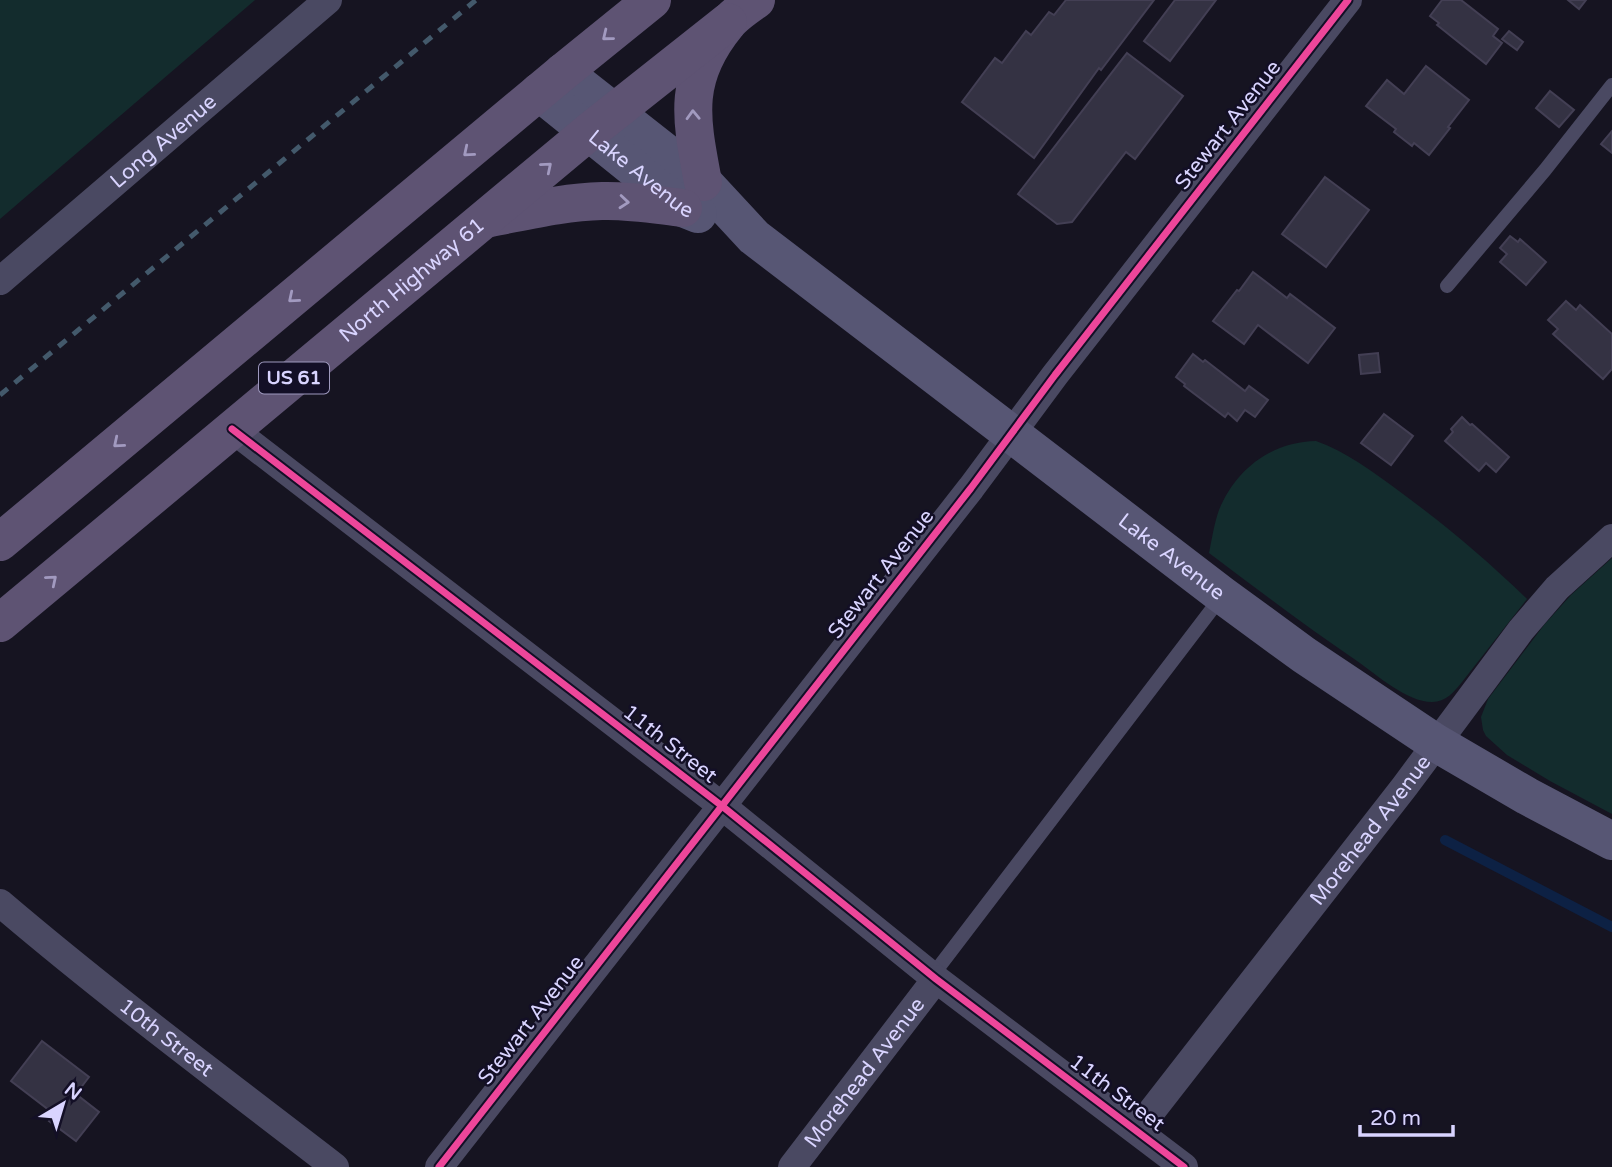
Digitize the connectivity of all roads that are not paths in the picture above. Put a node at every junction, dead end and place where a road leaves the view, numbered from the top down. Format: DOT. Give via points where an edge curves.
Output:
graph roads {
  1 [pos="328,0"];
  2 [pos="652,0"];
  3 [pos="1348,0"];
  4 [pos="742,11"];
  5 [pos="551,82"];
  6 [pos="1612,85"];
  7 [pos="601,122"];
  8 [pos="693,195"];
  9 [pos="484,219"];
  10 [pos="0,281"];
  11 [pos="1447,286"];
  12 [pos="232,429"];
  13 [pos="1012,433"];
  14 [pos="1612,538"];
  15 [pos="0,542"];
  16 [pos="1222,595"];
  17 [pos="0,623"];
  18 [pos="1436,743"];
  19 [pos="722,806"];
  20 [pos="1612,841"];
  21 [pos="0,902"];
  22 [pos="934,977"];
  23 [pos="1137,1130"];
  24 [pos="335,1167"];
  25 [pos="439,1167"];
  26 [pos="792,1167"];
  27 [pos="1184,1167"];
  1 -- 10 [label="street, Long Avenue"];
  2 -- 5 [label="main road, US 61, one-way"];
  3 -- 13 [label="street, Stewart Avenue"];
  4 -- 7 [label="main road, North Highway 61 / US 61"];
  8 -- 4 [label="main road, one-way" via="697,78 709,51"];
  5 -- 7 [label="main road, Lake Avenue"];
  5 -- 15 [label="main road, US 61, one-way"];
  6 -- 11 [label="lane"];
  7 -- 8 [label="main road, Lake Avenue"];
  9 -- 7 [label="main road, North Highway 61 / US 61, one-way"];
  9 -- 8 [label="main road, one-way" via="586,201"];
  8 -- 13 [label="main road, Lake Avenue"];
  9 -- 12 [label="main road, North Highway 61 / US 61"];
  17 -- 12 [label="main road, North Highway 61 / US 61, one-way"];
  12 -- 19 [label="street, 11th Street"];
  13 -- 16 [label="main road, Lake Avenue"];
  13 -- 19 [label="street, Stewart Avenue"];
  14 -- 18 [label="street, Morehead Avenue" via="1545,601"];
  16 -- 18 [label="main road, Lake Avenue"];
  16 -- 22 [label="lane"];
  18 -- 20 [label="main road, Lake Avenue"];
  18 -- 23 [label="street, Morehead Avenue"];
  19 -- 22 [label="street, 11th Street"];
  19 -- 25 [label="street, Stewart Avenue"];
  21 -- 24 [label="street, 10th Street"];
  22 -- 23 [label="street, 11th Street"];
  22 -- 26 [label="street, Morehead Avenue"];
  23 -- 27 [label="street, 11th Street"];
}
